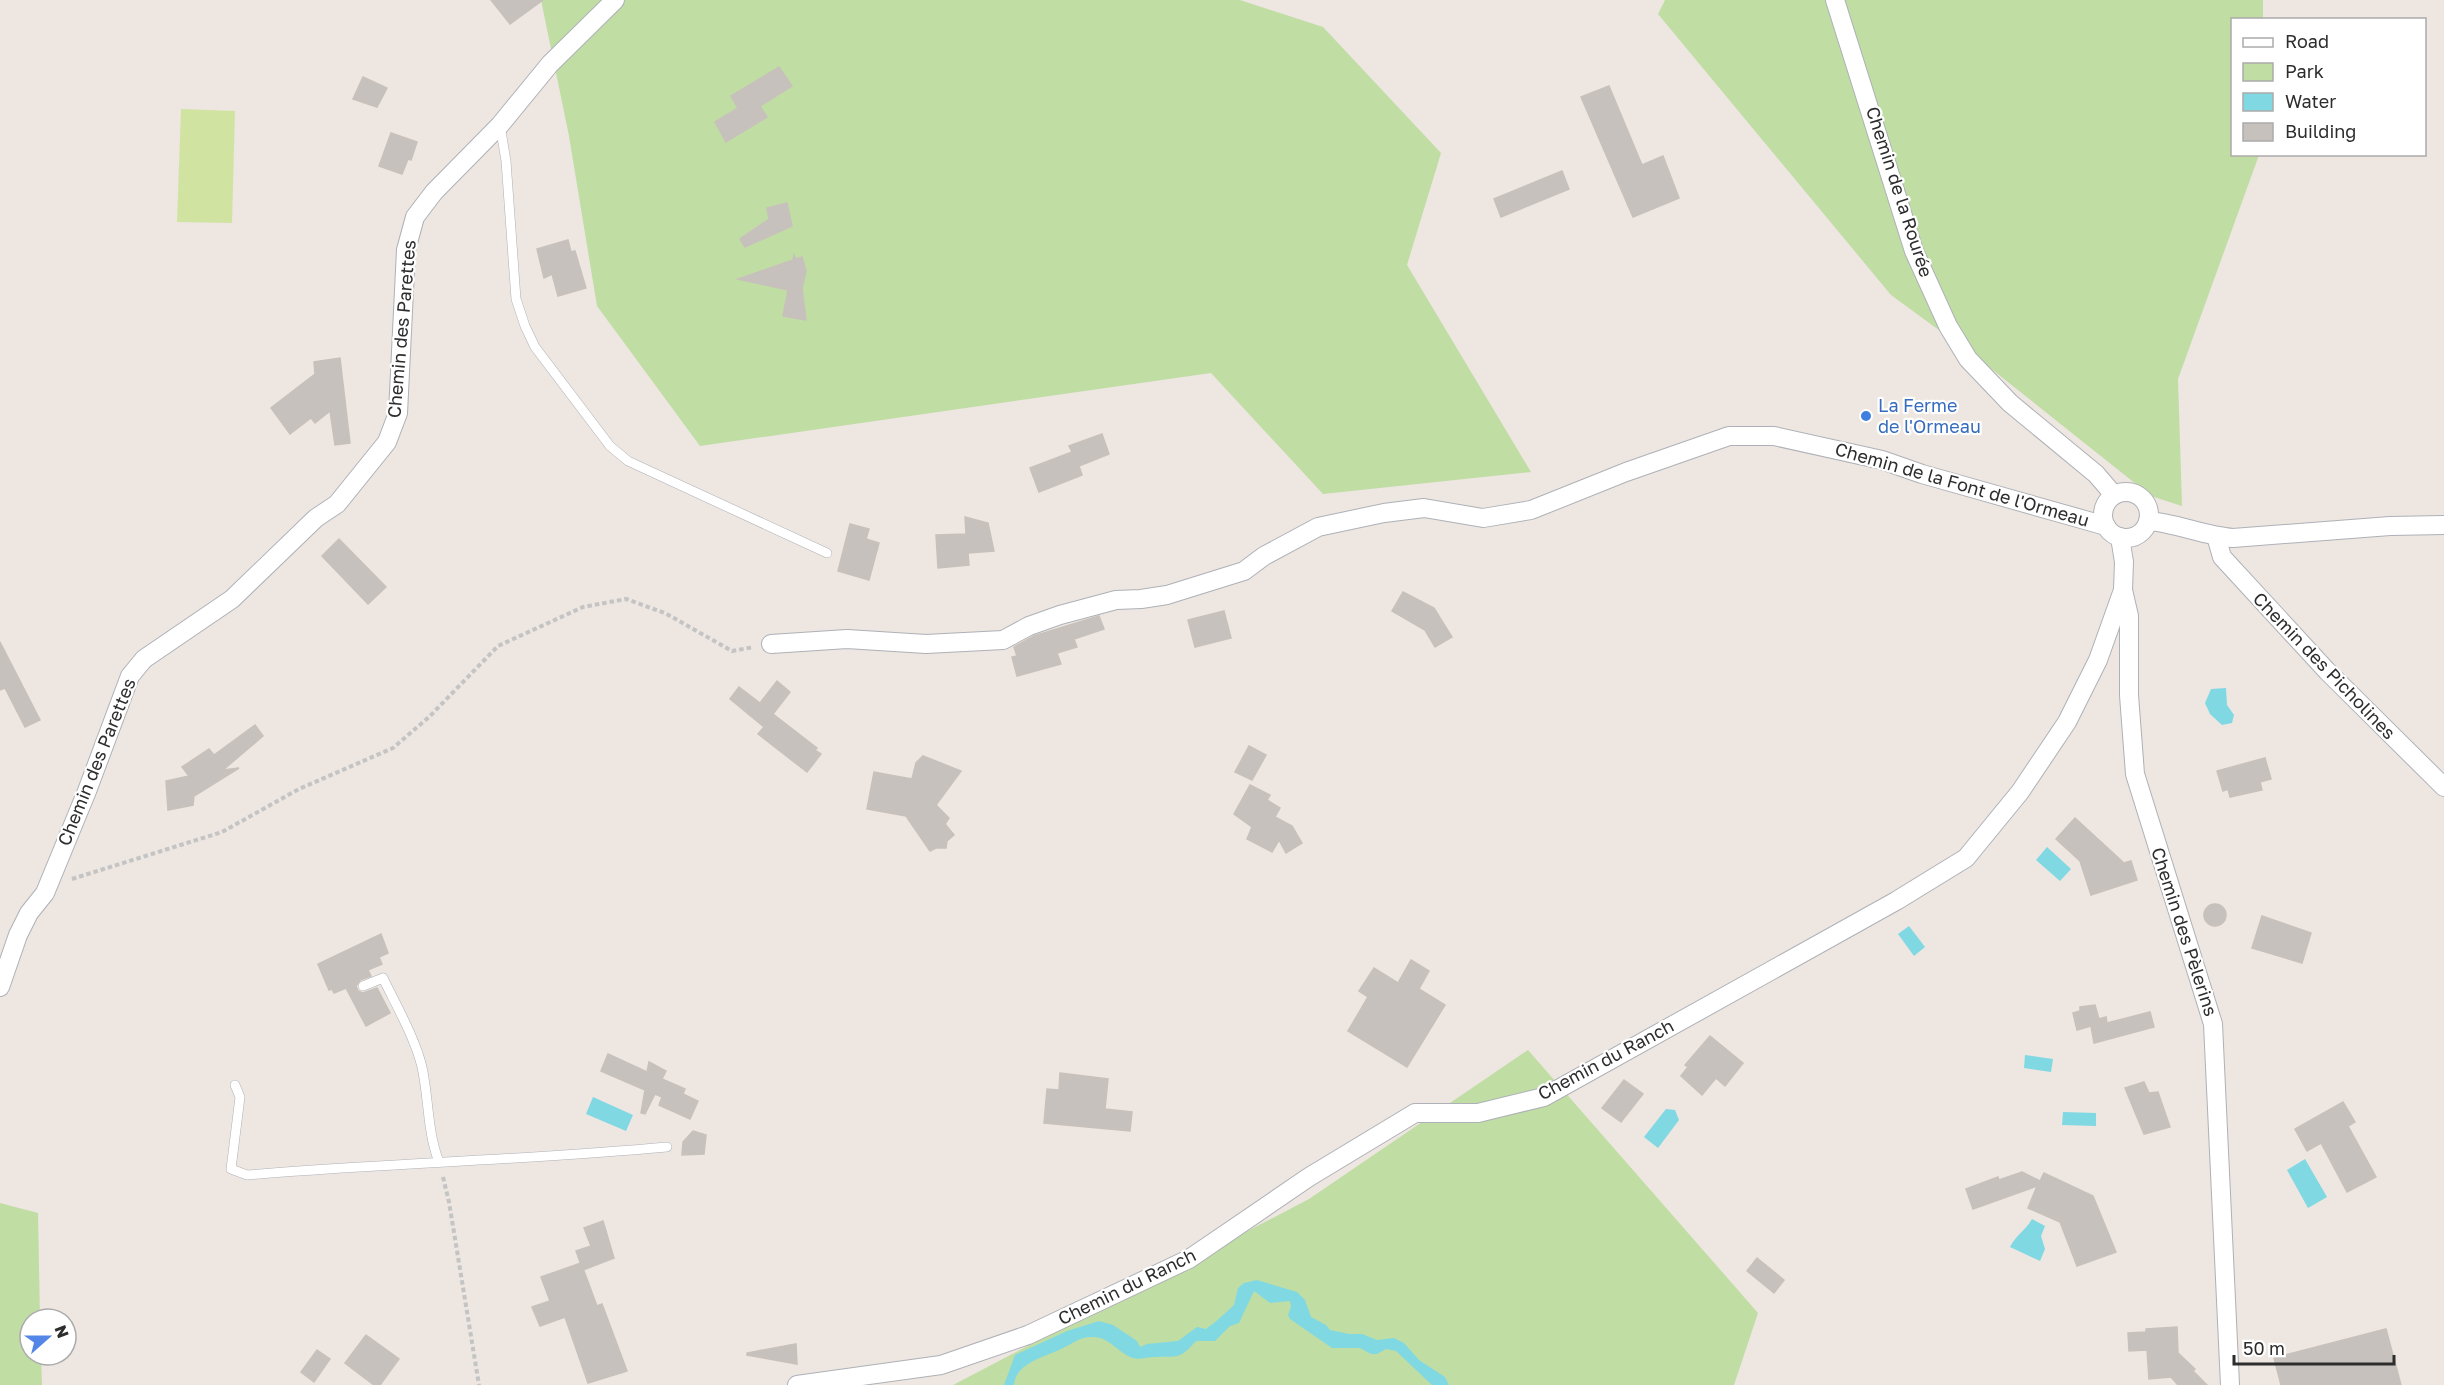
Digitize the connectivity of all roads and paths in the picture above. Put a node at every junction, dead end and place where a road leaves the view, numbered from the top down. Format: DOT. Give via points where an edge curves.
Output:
graph roads {
  1 [pos="615,0"];
  2 [pos="1835,0"];
  3 [pos="500,125"];
  4 [pos="2115,495"];
  5 [pos="2148,521"];
  6 [pos="2444,525"];
  7 [pos="2113,531"];
  8 [pos="2216,537"];
  9 [pos="827,553"];
  10 [pos="2123,590"];
  11 [pos="771,644"];
  12 [pos="2444,787"];
  13 [pos="45,893"];
  14 [pos="363,986"];
  15 [pos="0,987"];
  16 [pos="235,1084"];
  17 [pos="667,1147"];
  18 [pos="439,1162"];
  19 [pos="479,1385"];
  20 [pos="797,1385"];
  21 [pos="2230,1385"];
  1 -- 3 [label="street, Chemin des Parettes" via="550,64"];
  2 -- 4 [label="street, Chemin de la Rourée" via="1914,251 1948,326 1968,359 2010,403 2096,474"];
  3 -- 9 [label="lane" via="516,299 535,347 610,446 628,461"];
  3 -- 13 [label="street, Chemin des Parettes" via="434,192 415,217 406,250 398,413 387,442 337,504 316,518 232,599 144,659 130,676"];
  4 -- 5 [label="street" via="2123,492 2140,497 2146,503"];
  4 -- 7 [label="street" via="2104,509"];
  5 -- 7 [label="street" via="2137,535"];
  5 -- 8 [label="street"];
  6 -- 8 [label="street"];
  7 -- 10 [label="street, Chemin du Ranch" via="2124,562"];
  7 -- 11 [label="street, Chemin de la Font de l'Ormeau" via="1882,460 1774,436 1729,436 1531,510 1483,518 1424,508 1318,528 1244,571 1167,595 1116,600 1060,615 1004,640 926,644 847,639"];
  8 -- 12 [label="street, Chemin des Picholines" via="2222,557 2327,672"];
  10 -- 20 [label="street, Chemin du Ranch" via="2098,660 2067,722 2019,792 1966,858 1896,901 1544,1097 1478,1113 1415,1113 1309,1177 1189,1259 1029,1335 941,1365"];
  10 -- 21 [label="street, Chemin des Pèlerins" via="2129,616 2134,774 2213,1024"];
  11 -- 13 [label="path" via="732,651 665,613 626,599 583,607 498,646 393,748 299,789 222,832 74,879"];
  13 -- 15 [label="street, Chemin des Parettes" via="18,935"];
  14 -- 18 [label="lane" via="383,978 402,1018 421,1065 431,1142"];
  16 -- 18 [label="lane" via="240,1097 231,1169 247,1175"];
  17 -- 18 [label="lane"];
  18 -- 19 [label="path"];
}
